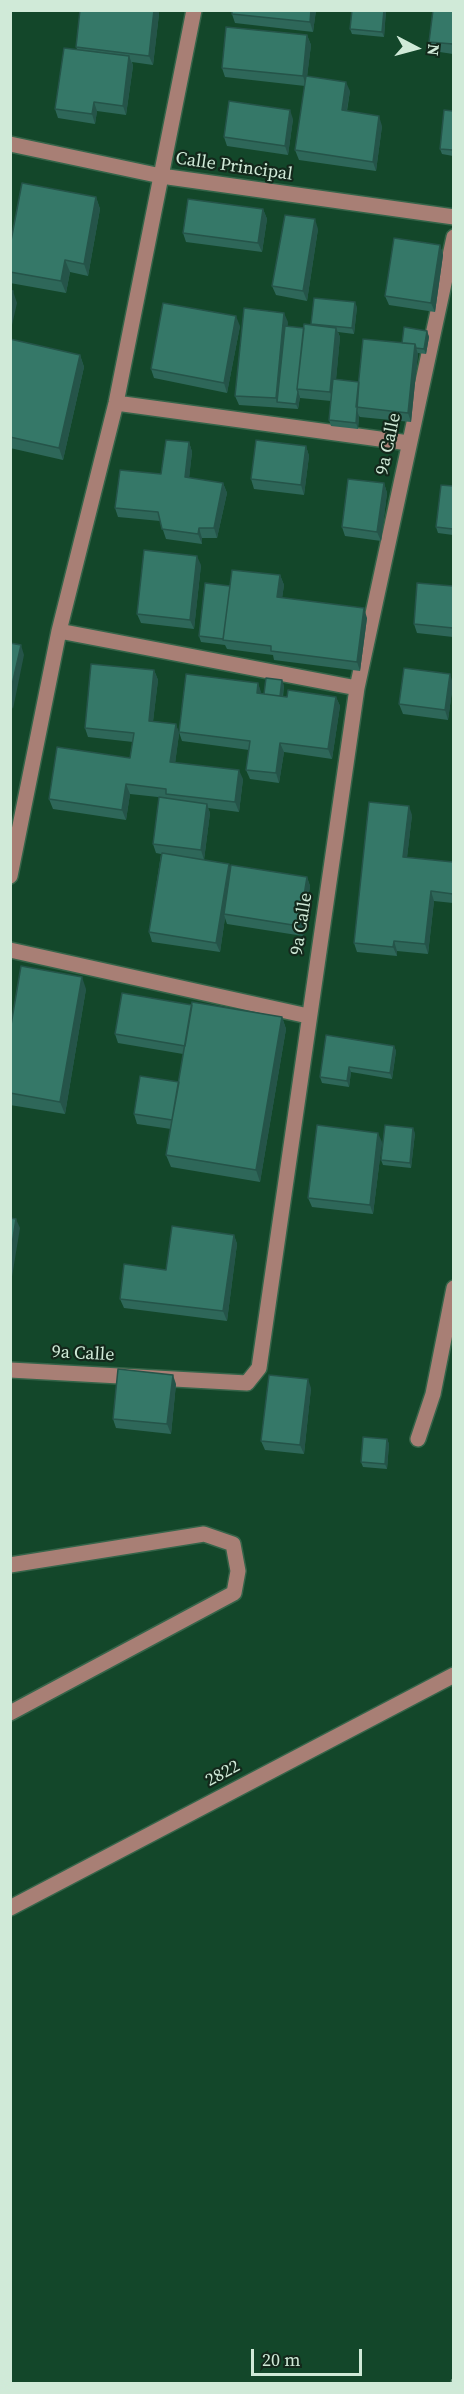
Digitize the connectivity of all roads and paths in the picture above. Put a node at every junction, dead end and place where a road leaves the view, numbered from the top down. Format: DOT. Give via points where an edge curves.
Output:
graph roads {
  1 [pos="194,10"];
  2 [pos="10,144"];
  3 [pos="161,176"];
  4 [pos="453,217"];
  5 [pos="453,237"];
  6 [pos="116,403"];
  7 [pos="409,443"];
  8 [pos="59,631"];
  9 [pos="357,688"];
  10 [pos="10,876"];
  11 [pos="10,950"];
  12 [pos="308,1017"];
  13 [pos="453,1288"];
  14 [pos="10,1370"];
  15 [pos="418,1439"];
  16 [pos="10,1565"];
  17 [pos="453,1675"];
  18 [pos="10,1713"];
  19 [pos="10,1908"];
  20 [pos="453,2377"];
  21 [pos="452,2384"];
  1 -- 3 [label="street"];
  2 -- 3 [label="street, Calle Principal"];
  3 -- 4 [label="street, Calle Principal"];
  3 -- 6 [label="street"];
  5 -- 7 [label="street, 9a Calle"];
  6 -- 7 [label="street"];
  6 -- 8 [label="street"];
  7 -- 9 [label="street, 9a Calle"];
  8 -- 9 [label="street"];
  8 -- 10 [label="street"];
  9 -- 12 [label="street, 9a Calle"];
  11 -- 12 [label="street"];
  12 -- 14 [label="street, 9a Calle" via="259,1368 247,1383"];
  13 -- 15 [label="street" via="433,1394"];
  16 -- 18 [label="street" via="204,1534 233,1544 238,1571 234,1593"];
  17 -- 19 [label="street, 2822"];
  20 -- 21 [label="path"];
}
